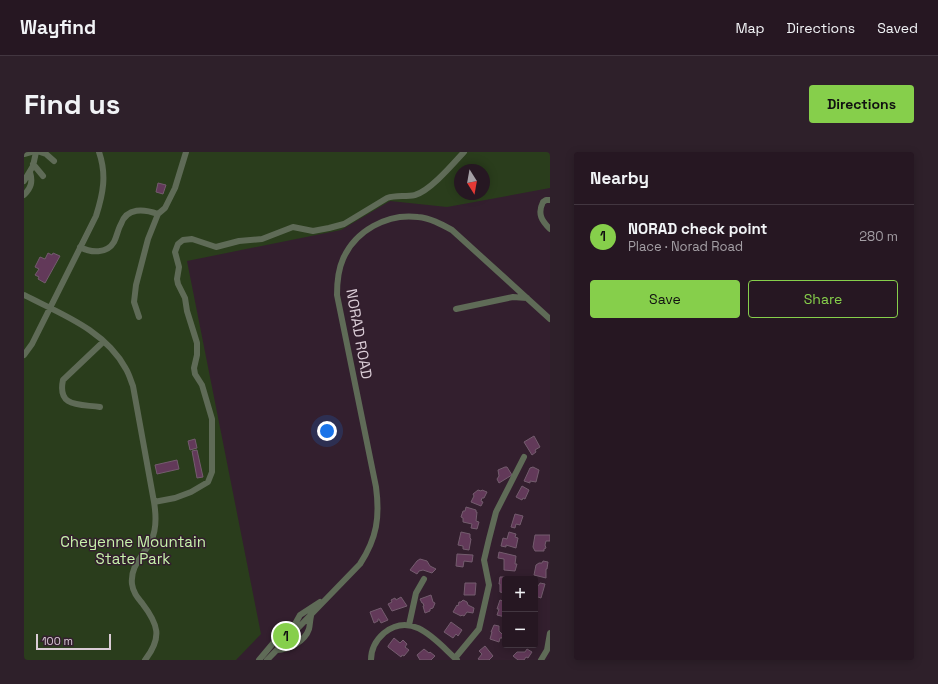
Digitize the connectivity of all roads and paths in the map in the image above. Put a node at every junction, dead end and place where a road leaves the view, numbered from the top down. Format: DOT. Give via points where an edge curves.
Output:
graph roads {
  1 [pos="32,152"];
  2 [pos="36,152"];
  3 [pos="40,152"];
  4 [pos="99,152"];
  5 [pos="186,152"];
  6 [pos="464,152"];
  7 [pos="24,154"];
  8 [pos="54,161"];
  9 [pos="33,164"];
  10 [pos="30,172"];
  11 [pos="43,176"];
  12 [pos="24,181"];
  13 [pos="24,195"];
  14 [pos="550,200"];
  15 [pos="158,214"];
  16 [pos="550,229"];
  17 [pos="80,247"];
  18 [pos="24,295"];
  19 [pos="528,298"];
  20 [pos="50,308"];
  21 [pos="456,309"];
  22 [pos="139,317"];
  23 [pos="550,319"];
  24 [pos="103,342"];
  25 [pos="24,355"];
  26 [pos="100,407"];
  27 [pos="524,457"];
  28 [pos="154,502"];
  29 [pos="424,579"];
  30 [pos="337,588"];
  31 [pos="311,616"];
  32 [pos="409,625"];
  33 [pos="550,633"];
  34 [pos="277,650"];
  35 [pos="456,659"];
  36 [pos="146,660"];
  37 [pos="259,660"];
  38 [pos="267,660"];
  39 [pos="371,660"];
  40 [pos="541,660"];
  1 -- 7 [label="street"];
  2 -- 9 [label="street"];
  3 -- 8 [label="street"];
  4 -- 17 [label="street" via="103,175 102,196 96,216"];
  5 -- 15 [label="street" via="175,188 165,208"];
  6 -- 28 [label="street" via="424,191 415,195 387,198 338,226 313,231 293,227 262,239 216,247 192,239 178,244 175,252 179,267 177,279 185,298 197,349 195,374 202,385 212,419 212,472 208,482 191,492"];
  9 -- 10 [label="street"];
  9 -- 11 [label="street"];
  10 -- 12 [label="street"];
  10 -- 13 [label="street" via="32,181"];
  14 -- 16 [label="street" via="543,202 540,215"];
  15 -- 17 [label="street" via="147,210 134,210 124,217 110,246 94,252"];
  15 -- 22 [label="street" via="148,239 136,285 134,302"];
  17 -- 20 [label="street"];
  18 -- 20 [label="street"];
  19 -- 21 [label="street" via="513,297"];
  19 -- 23 [label="street, NORAD ROAD"];
  19 -- 30 [label="street, NORAD ROAD" via="452,230 429,219 408,216 385,220 364,232 347,250 338,273 337,295 376,487 378,510 369,550 360,564"];
  20 -- 24 [label="street" via="82,324"];
  20 -- 25 [label="street"];
  24 -- 26 [label="street" via="63,380 62,386 65,399 72,404"];
  24 -- 28 [label="street" via="113,350 126,369 133,386"];
  27 -- 35 [label="street" via="496,512 484,560 489,585 479,629"];
  28 -- 36 [label="street" via="156,516 152,540 134,565 132,575 135,594 155,624 155,643"];
  29 -- 32 [label="street" via="416,593"];
  30 -- 31 [label="street, NORAD ROAD"];
  30 -- 37 [label="street, NORAD ROAD" via="300,615 295,624 280,635"];
  31 -- 34 [label="street, NORAD ROAD"];
  31 -- 34 [label="street, NORAD ROAD" via="308,632 297,644 285,650"];
  32 -- 35 [label="street" via="427,632"];
  32 -- 39 [label="street" via="396,626 385,632 373,647"];
  33 -- 40 [label="street" via="547,650"];
  34 -- 38 [label="street, NORAD ROAD"];
}
